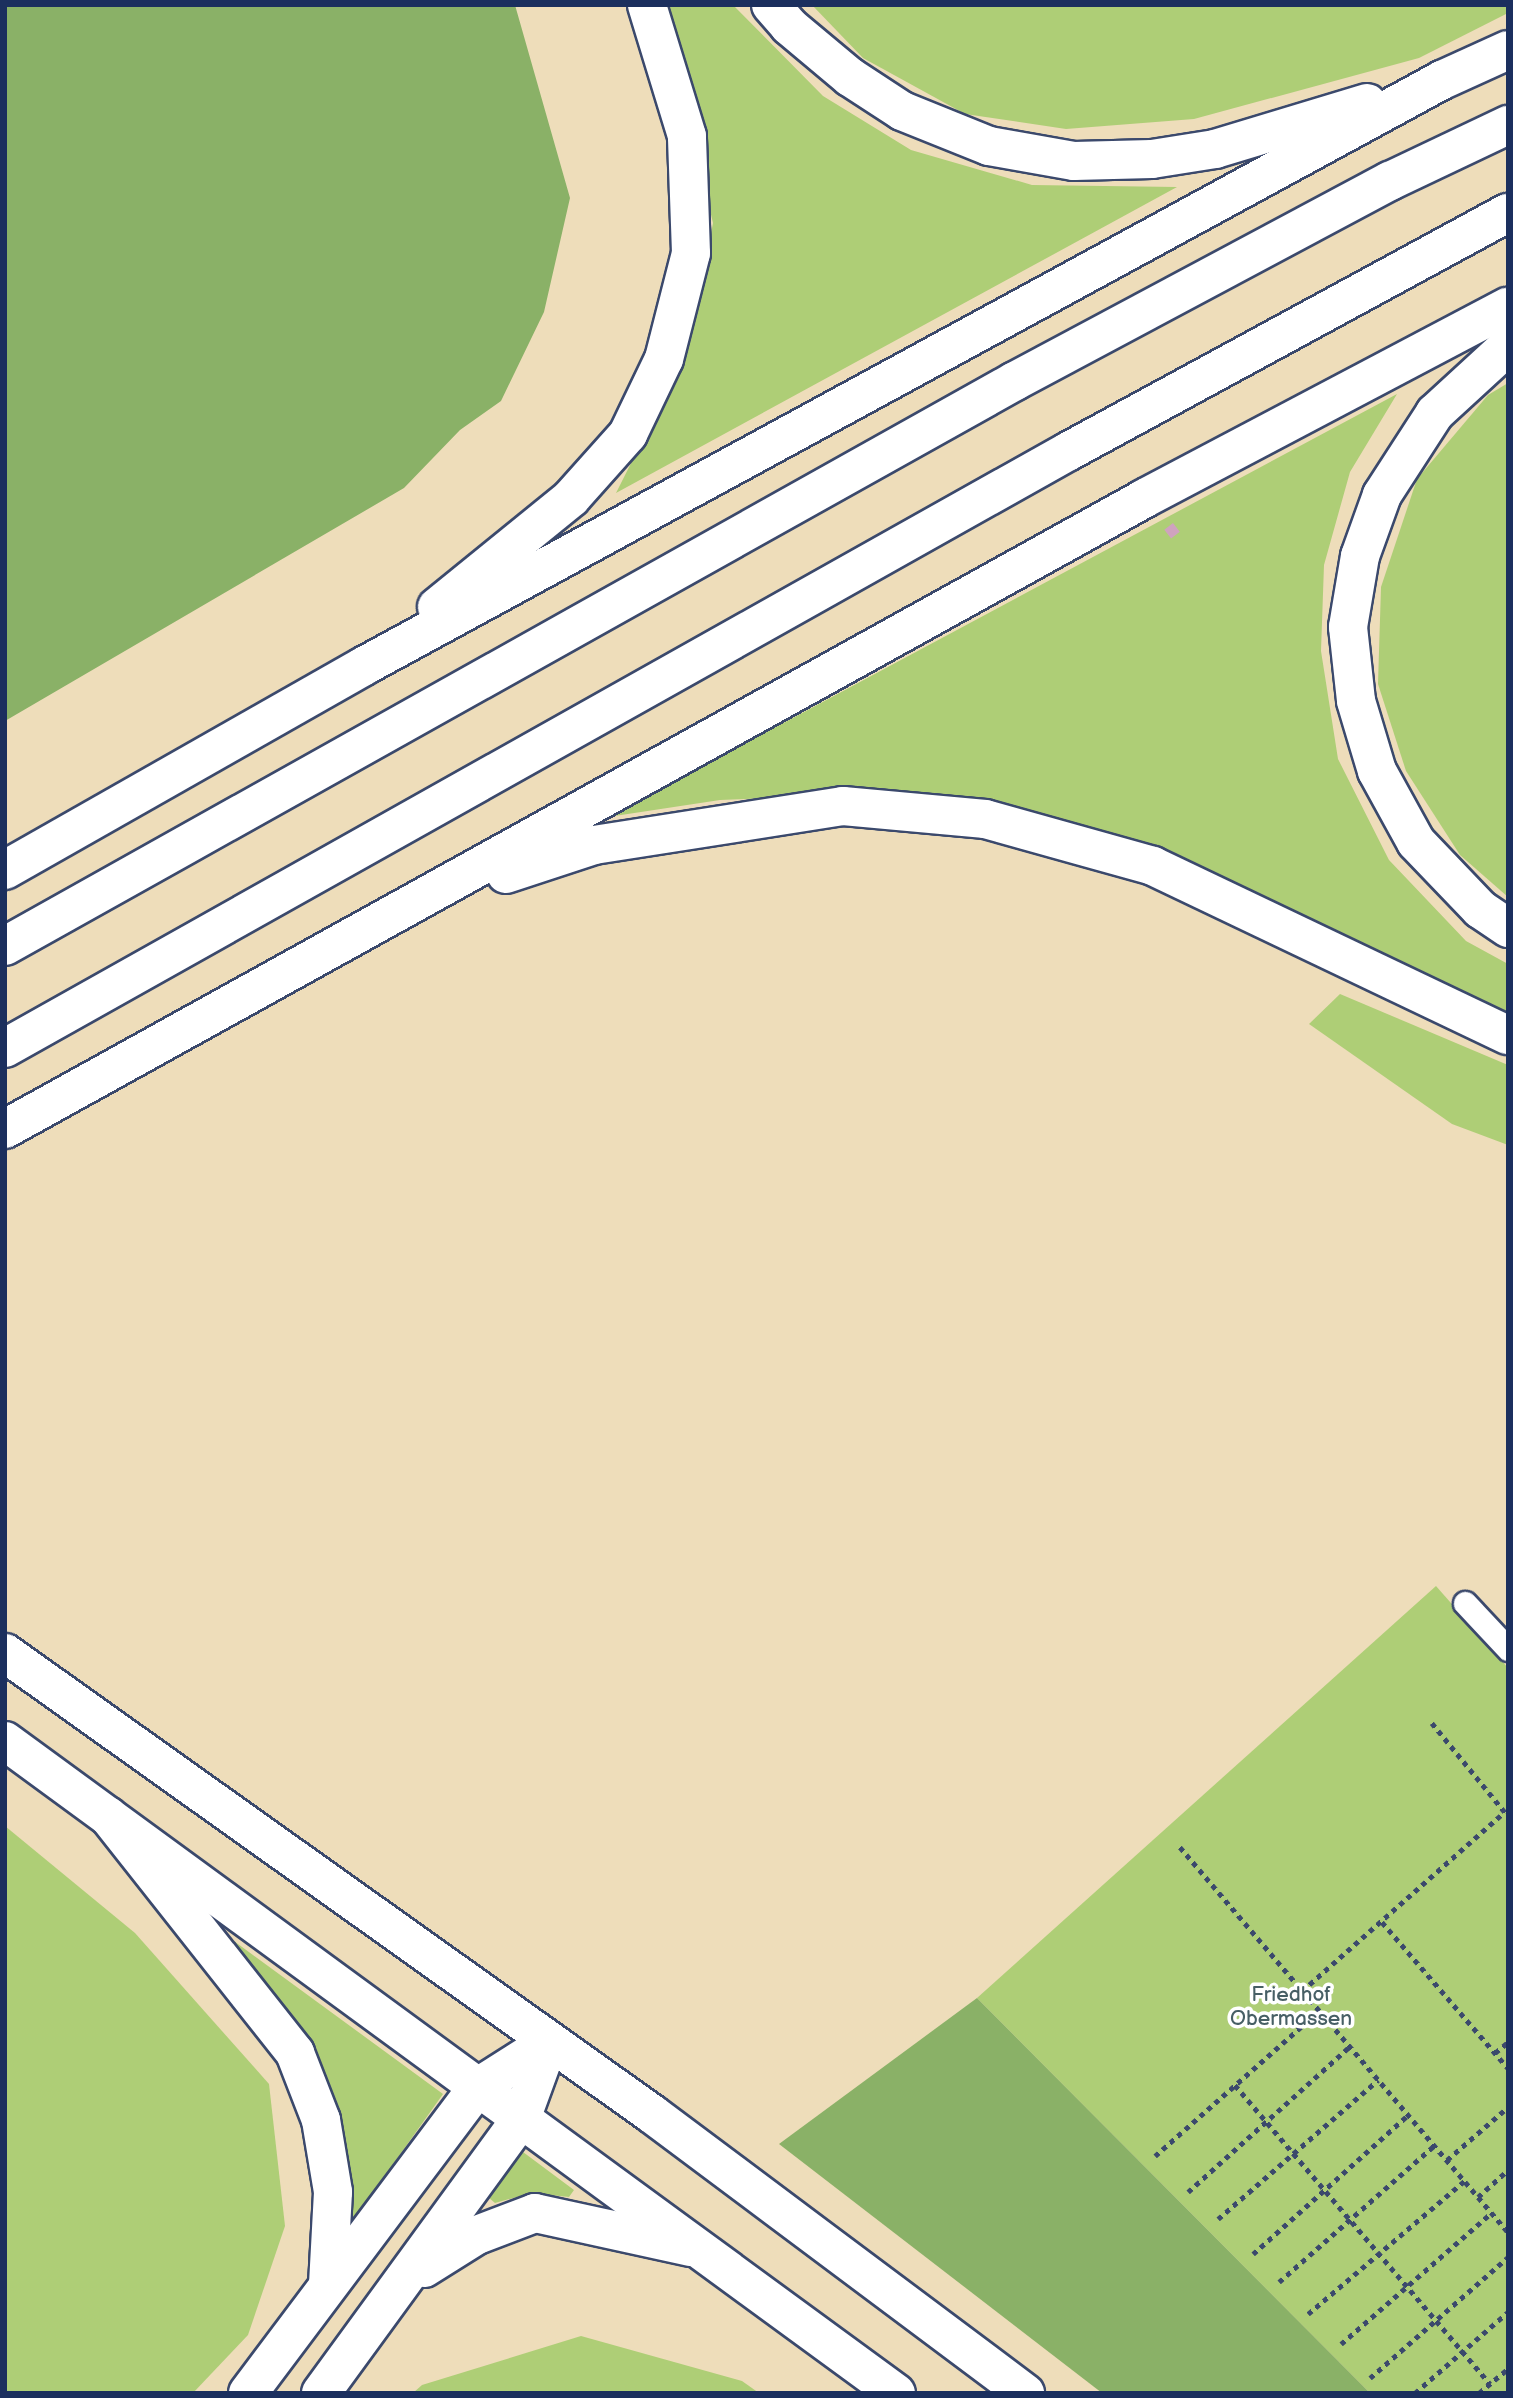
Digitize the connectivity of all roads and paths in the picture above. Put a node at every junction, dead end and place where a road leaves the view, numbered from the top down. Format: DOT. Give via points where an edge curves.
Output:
graph roads {
  1 [pos="647,5"];
  2 [pos="771,5"];
  3 [pos="1508,50"];
  4 [pos="1442,80"];
  5 [pos="1508,125"];
  6 [pos="1508,213"];
  7 [pos="1508,307"];
  8 [pos="1508,346"];
  9 [pos="364,666"];
  10 [pos="5,870"];
  11 [pos="389,918"];
  12 [pos="1508,928"];
  13 [pos="5,946"];
  14 [pos="1508,1035"];
  15 [pos="5,1048"];
  16 [pos="5,1129"];
  17 [pos="1465,1603"];
  18 [pos="1508,1649"];
  19 [pos="5,1653"];
  20 [pos="1432,1723"];
  21 [pos="5,1741"];
  22 [pos="1506,1814"];
  23 [pos="108,1816"];
  24 [pos="1180,1847"];
  25 [pos="1382,1922"];
  26 [pos="1302,1991"];
  27 [pos="1319,2011"];
  28 [pos="549,2042"];
  29 [pos="1508,2042"];
  30 [pos="1350,2046"];
  31 [pos="1495,2053"];
  32 [pos="1508,2068"];
  33 [pos="1378,2080"];
  34 [pos="1236,2085"];
  35 [pos="478,2087"];
  36 [pos="1508,2107"];
  37 [pos="1408,2115"];
  38 [pos="521,2119"];
  39 [pos="1266,2120"];
  40 [pos="1434,2146"];
  41 [pos="1294,2153"];
  42 [pos="1155,2156"];
  43 [pos="1447,2160"];
  44 [pos="1508,2170"];
  45 [pos="1464,2180"];
  46 [pos="1324,2189"];
  47 [pos="1188,2192"];
  48 [pos="1478,2197"];
  49 [pos="1492,2213"];
  50 [pos="1217,2219"];
  51 [pos="1351,2221"];
  52 [pos="1508,2232"];
  53 [pos="691,2247"];
  54 [pos="1378,2252"];
  55 [pos="1252,2254"];
  56 [pos="1508,2256"];
  57 [pos="408,2278"];
  58 [pos="1279,2282"];
  59 [pos="328,2284"];
  60 [pos="1406,2286"];
  61 [pos="1508,2312"];
  62 [pos="1308,2314"];
  63 [pos="1435,2319"];
  64 [pos="1341,2344"];
  65 [pos="1462,2351"];
  66 [pos="1508,2369"];
  67 [pos="1370,2378"];
  68 [pos="1490,2384"];
  69 [pos="248,2393"];
  70 [pos="321,2393"];
  71 [pos="896,2393"];
  72 [pos="1025,2393"];
  73 [pos="1415,2393"];
  74 [pos="1479,2393"];
  1 -- 9 [label="main road" via="687,136 691,253 664,359 628,434 571,498"];
  2 -- 4 [label="main road" via="850,77 902,111 989,146 1074,161 1152,159 1215,149"];
  3 -- 4 [label="main road"];
  4 -- 9 [label="main road"];
  5 -- 13 [label="main road" via="1390,181 1015,381"];
  6 -- 15 [label="main road" via="1069,451"];
  7 -- 11 [label="main road" via="1133,505"];
  8 -- 12 [label="main road" via="1435,413 1382,495 1360,556 1348,627 1356,701 1384,783 1416,842 1480,909"];
  9 -- 10 [label="main road"];
  11 -- 14 [label="main road" via="594,845 843,806 985,819 1153,866"];
  11 -- 16 [label="main road"];
  17 -- 18 [label="lane"];
  19 -- 28 [label="main road"];
  20 -- 22 [label="path"];
  21 -- 23 [label="main road"];
  22 -- 25 [label="path"];
  23 -- 35 [label="main road"];
  23 -- 59 [label="main road" via="295,2053 321,2120 333,2192"];
  24 -- 26 [label="path"];
  25 -- 26 [label="path"];
  25 -- 31 [label="path"];
  26 -- 27 [label="path"];
  27 -- 30 [label="path"];
  27 -- 34 [label="path"];
  28 -- 35 [label="main road"];
  28 -- 38 [label="main road"];
  28 -- 72 [label="main road"];
  29 -- 31 [label="path"];
  30 -- 33 [label="path"];
  30 -- 39 [label="path"];
  31 -- 32 [label="path"];
  33 -- 37 [label="path"];
  33 -- 41 [label="path"];
  34 -- 39 [label="path"];
  34 -- 42 [label="path"];
  35 -- 38 [label="main road"];
  35 -- 59 [label="main road"];
  36 -- 43 [label="path"];
  37 -- 40 [label="path"];
  37 -- 46 [label="path"];
  38 -- 53 [label="main road"];
  38 -- 57 [label="main road"];
  39 -- 41 [label="path"];
  39 -- 47 [label="path"];
  40 -- 43 [label="path"];
  40 -- 51 [label="path"];
  41 -- 46 [label="path"];
  41 -- 50 [label="path"];
  43 -- 45 [label="path"];
  44 -- 48 [label="path"];
  45 -- 48 [label="path"];
  45 -- 54 [label="path"];
  46 -- 51 [label="path"];
  46 -- 55 [label="path"];
  48 -- 49 [label="path"];
  49 -- 52 [label="path"];
  49 -- 60 [label="path"];
  51 -- 54 [label="path"];
  51 -- 58 [label="path"];
  53 -- 57 [label="main road" via="535,2213 477,2235"];
  53 -- 71 [label="main road"];
  54 -- 60 [label="path"];
  54 -- 62 [label="path"];
  56 -- 63 [label="path"];
  57 -- 70 [label="main road"];
  59 -- 69 [label="main road"];
  60 -- 63 [label="path"];
  60 -- 64 [label="path"];
  61 -- 65 [label="path"];
  63 -- 65 [label="path"];
  63 -- 67 [label="path"];
  65 -- 68 [label="path"];
  65 -- 73 [label="path"];
  66 -- 68 [label="path"];
  68 -- 74 [label="path"];
}
